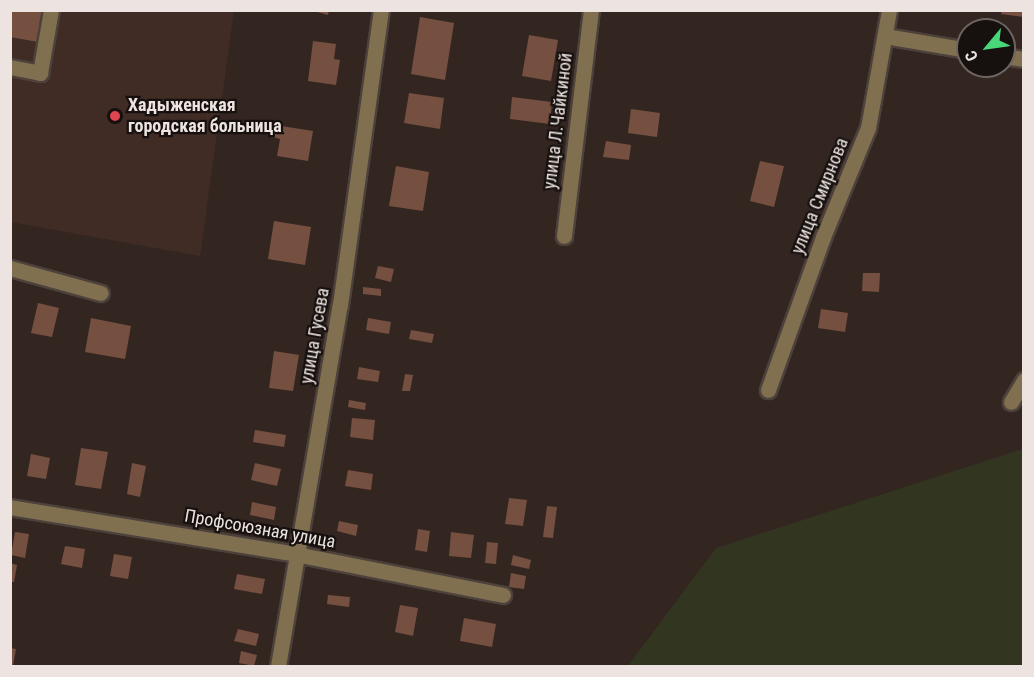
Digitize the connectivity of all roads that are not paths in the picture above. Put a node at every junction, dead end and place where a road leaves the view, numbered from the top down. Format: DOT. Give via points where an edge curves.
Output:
graph roads {
  1 [pos="51,10"];
  2 [pos="381,10"];
  3 [pos="591,10"];
  4 [pos="889,10"];
  5 [pos="885,36"];
  6 [pos="956,48"];
  7 [pos="10,68"];
  8 [pos="564,236"];
  9 [pos="10,268"];
  10 [pos="101,293"];
  11 [pos="1023,380"];
  12 [pos="768,390"];
  13 [pos="1011,402"];
  14 [pos="10,507"];
  15 [pos="296,554"];
  16 [pos="503,595"];
  17 [pos="278,666"];
  1 -- 7 [label="street" via="40,74"];
  2 -- 15 [label="street, улица Гусева" via="340,305"];
  3 -- 8 [label="street, улица Л.Чайкиной"];
  4 -- 5 [label="street, улица Смирнова"];
  5 -- 6 [label="street"];
  5 -- 12 [label="street, улица Смирнова" via="868,128 823,237"];
  9 -- 10 [label="street"];
  11 -- 13 [label="street"];
  14 -- 15 [label="street, Профсоюзная улица"];
  15 -- 16 [label="street, Профсоюзная улица"];
  15 -- 17 [label="street, улица Гусева"];
}
